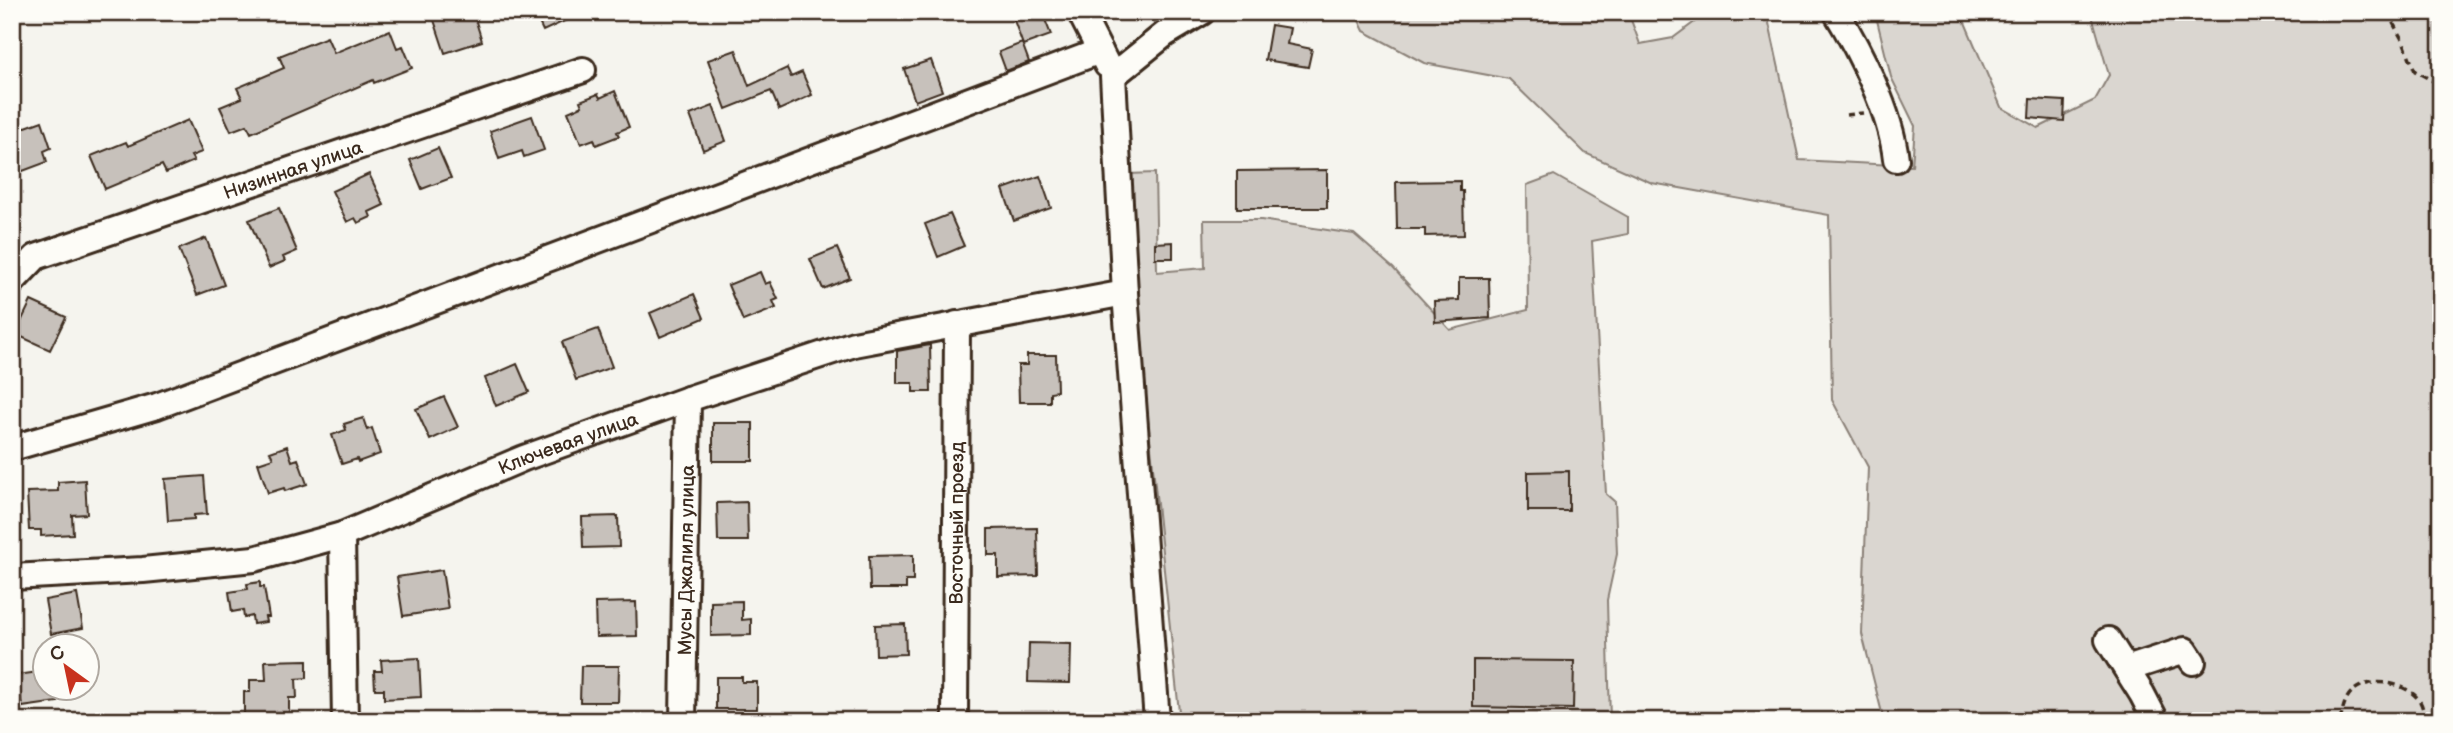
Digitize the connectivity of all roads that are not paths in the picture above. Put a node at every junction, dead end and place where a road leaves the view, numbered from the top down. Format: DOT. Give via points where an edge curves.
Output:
graph roads {
  1 [pos="1080,12"];
  2 [pos="1202,12"];
  3 [pos="1836,12"];
  4 [pos="1100,51"];
  5 [pos="583,70"];
  6 [pos="1112,76"];
  7 [pos="1896,159"];
  8 [pos="12,282"];
  9 [pos="1125,293"];
  10 [pos="957,324"];
  11 [pos="688,399"];
  12 [pos="12,448"];
  13 [pos="342,535"];
  14 [pos="12,576"];
  15 [pos="2108,640"];
  16 [pos="2193,662"];
  17 [pos="2127,669"];
  18 [pos="345,721"];
  19 [pos="683,721"];
  20 [pos="955,721"];
  21 [pos="1157,721"];
  22 [pos="2157,721"];
  1 -- 4 [label="street"];
  2 -- 6 [label="street" via="1165,34"];
  3 -- 7 [label="street" via="1893,134"];
  4 -- 6 [label="street"];
  4 -- 12 [label="street" via="157,406"];
  5 -- 8 [label="street, Низинная улица" via="36,257"];
  6 -- 9 [label="street"];
  9 -- 10 [label="street, Ключевая улица"];
  9 -- 21 [label="street"];
  10 -- 11 [label="street, Ключевая улица" via="854,344"];
  10 -- 20 [label="street, Восточный проезд"];
  11 -- 13 [label="street, Ключевая улица" via="524,458"];
  11 -- 19 [label="street, Мусы Джалиля улица"];
  13 -- 14 [label="street, Ключевая улица" via="254,559"];
  13 -- 18 [label="street"];
  15 -- 17 [label="street"];
  16 -- 17 [label="street" via="2185,650"];
  17 -- 22 [label="street"];
}
